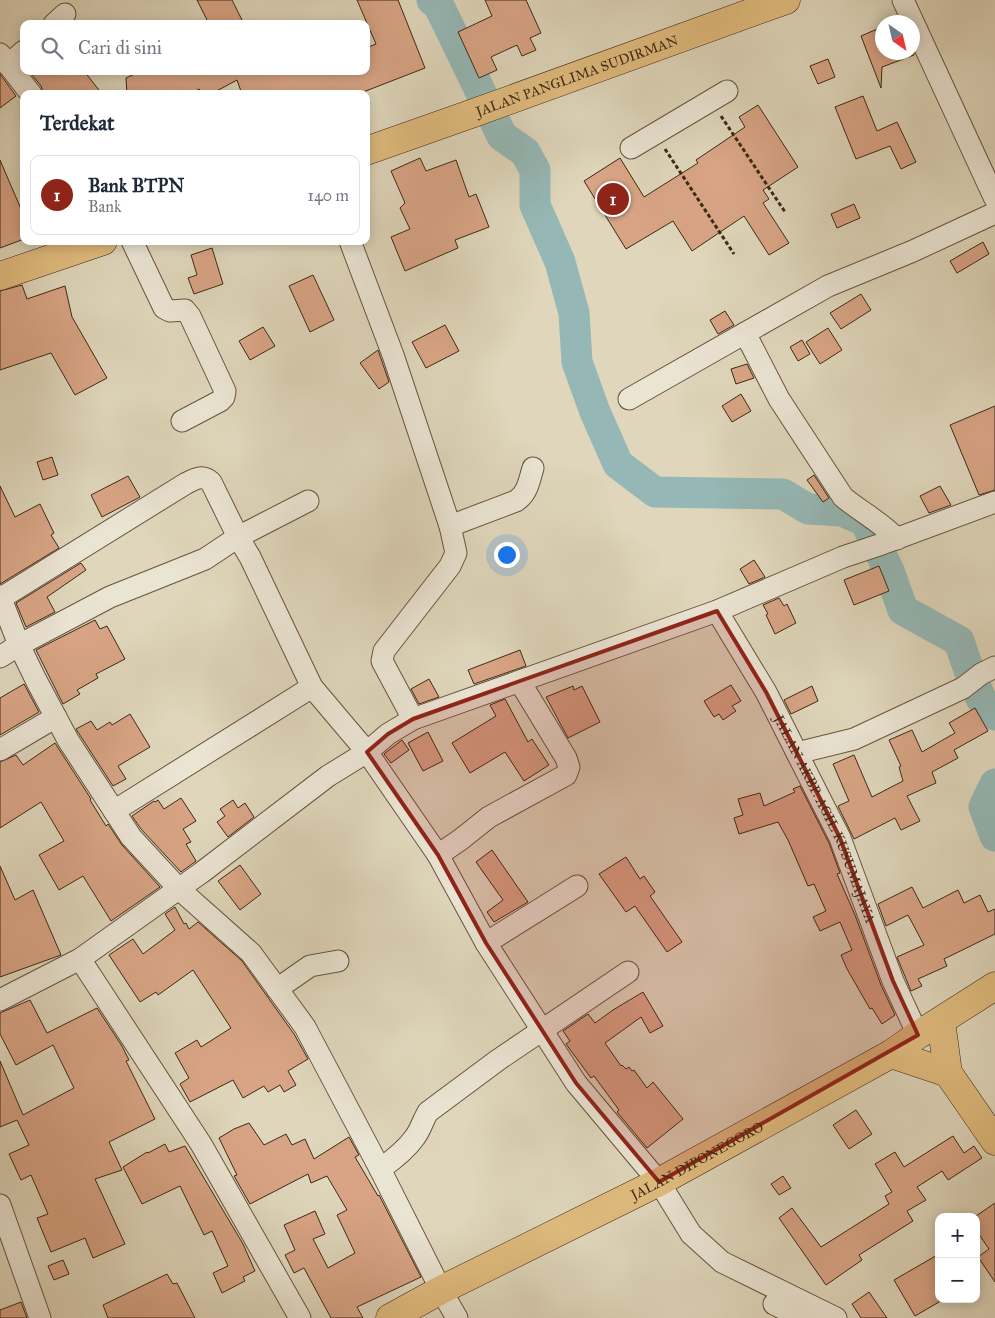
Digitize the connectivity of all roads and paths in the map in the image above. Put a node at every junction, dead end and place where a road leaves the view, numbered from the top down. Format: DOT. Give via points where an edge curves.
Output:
graph roads {
  1 [pos="786,0"];
  2 [pos="903,0"];
  3 [pos="11,57"];
  4 [pos="20,74"];
  5 [pos="21,75"];
  6 [pos="29,90"];
  7 [pos="719,96"];
  8 [pos="655,134"];
  9 [pos="631,148"];
  10 [pos="370,149"];
  11 [pos="995,199"];
  12 [pos="785,212"];
  13 [pos="995,213"];
  14 [pos="91,245"];
  15 [pos="134,245"];
  16 [pos="352,245"];
  17 [pos="734,254"];
  18 [pos="0,276"];
  19 [pos="745,333"];
  20 [pos="629,399"];
  21 [pos="182,422"];
  22 [pos="533,468"];
  23 [pos="308,501"];
  24 [pos="995,502"];
  25 [pos="450,526"];
  26 [pos="238,538"];
  27 [pos="890,542"];
  28 [pos="0,597"];
  29 [pos="718,611"];
  30 [pos="20,645"];
  31 [pos="0,657"];
  32 [pos="988,670"];
  33 [pos="520,682"];
  34 [pos="312,687"];
  35 [pos="56,717"];
  36 [pos="413,718"];
  37 [pos="0,750"];
  38 [pos="368,752"];
  39 [pos="797,752"];
  40 [pos="114,811"];
  41 [pos="438,855"];
  42 [pos="577,886"];
  43 [pos="179,889"];
  44 [pos="486,943"];
  45 [pos="80,959"];
  46 [pos="338,960"];
  47 [pos="628,972"];
  48 [pos="995,986"];
  49 [pos="277,989"];
  50 [pos="0,1000"];
  51 [pos="941,1021"];
  52 [pos="543,1029"];
  53 [pos="918,1035"];
  54 [pos="891,1054"];
  55 [pos="948,1073"];
  56 [pos="995,1141"];
  57 [pos="380,1169"];
  58 [pos="659,1182"];
  59 [pos="0,1205"];
  60 [pos="441,1290"];
  61 [pos="774,1304"];
  62 [pos="40,1318"];
  63 [pos="300,1318"];
  64 [pos="390,1318"];
  65 [pos="457,1318"];
  66 [pos="802,1318"];
  67 [pos="836,1318"];
  1 -- 10 [label="main road, JALAN PANGLIMA SUDIRMAN"];
  2 -- 11 [label="street"];
  3 -- 4 [label="street"];
  5 -- 6 [label="street"];
  7 -- 8 [label="street"];
  7 -- 12 [label="path"];
  8 -- 9 [label="street"];
  8 -- 17 [label="path"];
  13 -- 19 [label="street" via="828,286"];
  14 -- 18 [label="main road"];
  15 -- 21 [label="street" via="164,308 186,310 190,316 226,391 220,401"];
  16 -- 25 [label="street" via="393,355"];
  19 -- 20 [label="street"];
  19 -- 27 [label="street" via="779,399 843,497 885,526"];
  22 -- 25 [label="street" via="522,498"];
  23 -- 26 [label="street"];
  24 -- 27 [label="street"];
  25 -- 36 [label="street" via="456,554 454,560 384,651 382,661"];
  26 -- 28 [label="street" via="211,482 200,477"];
  26 -- 30 [label="street" via="205,559 110,597"];
  26 -- 34 [label="street"];
  27 -- 29 [label="street" via="843,557"];
  28 -- 30 [label="street"];
  29 -- 33 [label="street"];
  29 -- 39 [label="street, JALAN AKBP. AGIL KUSUMAJAYA"];
  30 -- 31 [label="street"];
  30 -- 35 [label="street"];
  32 -- 39 [label="street" via="963,688 854,739"];
  33 -- 36 [label="street"];
  33 -- 41 [label="street" via="566,758 569,767 566,775 489,817"];
  34 -- 38 [label="street"];
  34 -- 40 [label="street"];
  35 -- 37 [label="street"];
  35 -- 40 [label="street"];
  36 -- 38 [label="street"];
  38 -- 41 [label="street"];
  38 -- 43 [label="street" via="328,776"];
  39 -- 53 [label="street, JALAN AKBP. AGIL KUSUMAJAYA" via="840,838 893,981"];
  40 -- 43 [label="street" via="131,837"];
  41 -- 44 [label="street"];
  42 -- 44 [label="street"];
  43 -- 45 [label="street"];
  43 -- 49 [label="street" via="250,953"];
  44 -- 52 [label="street"];
  45 -- 50 [label="street"];
  45 -- 63 [label="street" via="200,1144"];
  46 -- 49 [label="street" via="310,966"];
  47 -- 52 [label="street"];
  48 -- 51 [label="main road, JALAN DIPONEGORO"];
  49 -- 57 [label="street" via="304,1027"];
  51 -- 53 [label="main road, JALAN DIPONEGORO"];
  51 -- 55 [label="main road"];
  52 -- 57 [label="street" via="428,1112 415,1137"];
  52 -- 58 [label="street" via="576,1083"];
  53 -- 54 [label="main road, JALAN DIPONEGORO"];
  54 -- 55 [label="main road"];
  54 -- 58 [label="main road, JALAN DIPONEGORO"];
  55 -- 56 [label="main road"];
  57 -- 60 [label="street"];
  58 -- 60 [label="main road, JALAN DIPONEGORO"];
  58 -- 61 [label="street" via="691,1234"];
  59 -- 62 [label="street"];
  60 -- 64 [label="main road, JALAN DIPONEGORO"];
  60 -- 65 [label="street"];
  61 -- 66 [label="street"];
  61 -- 67 [label="street"];
}
